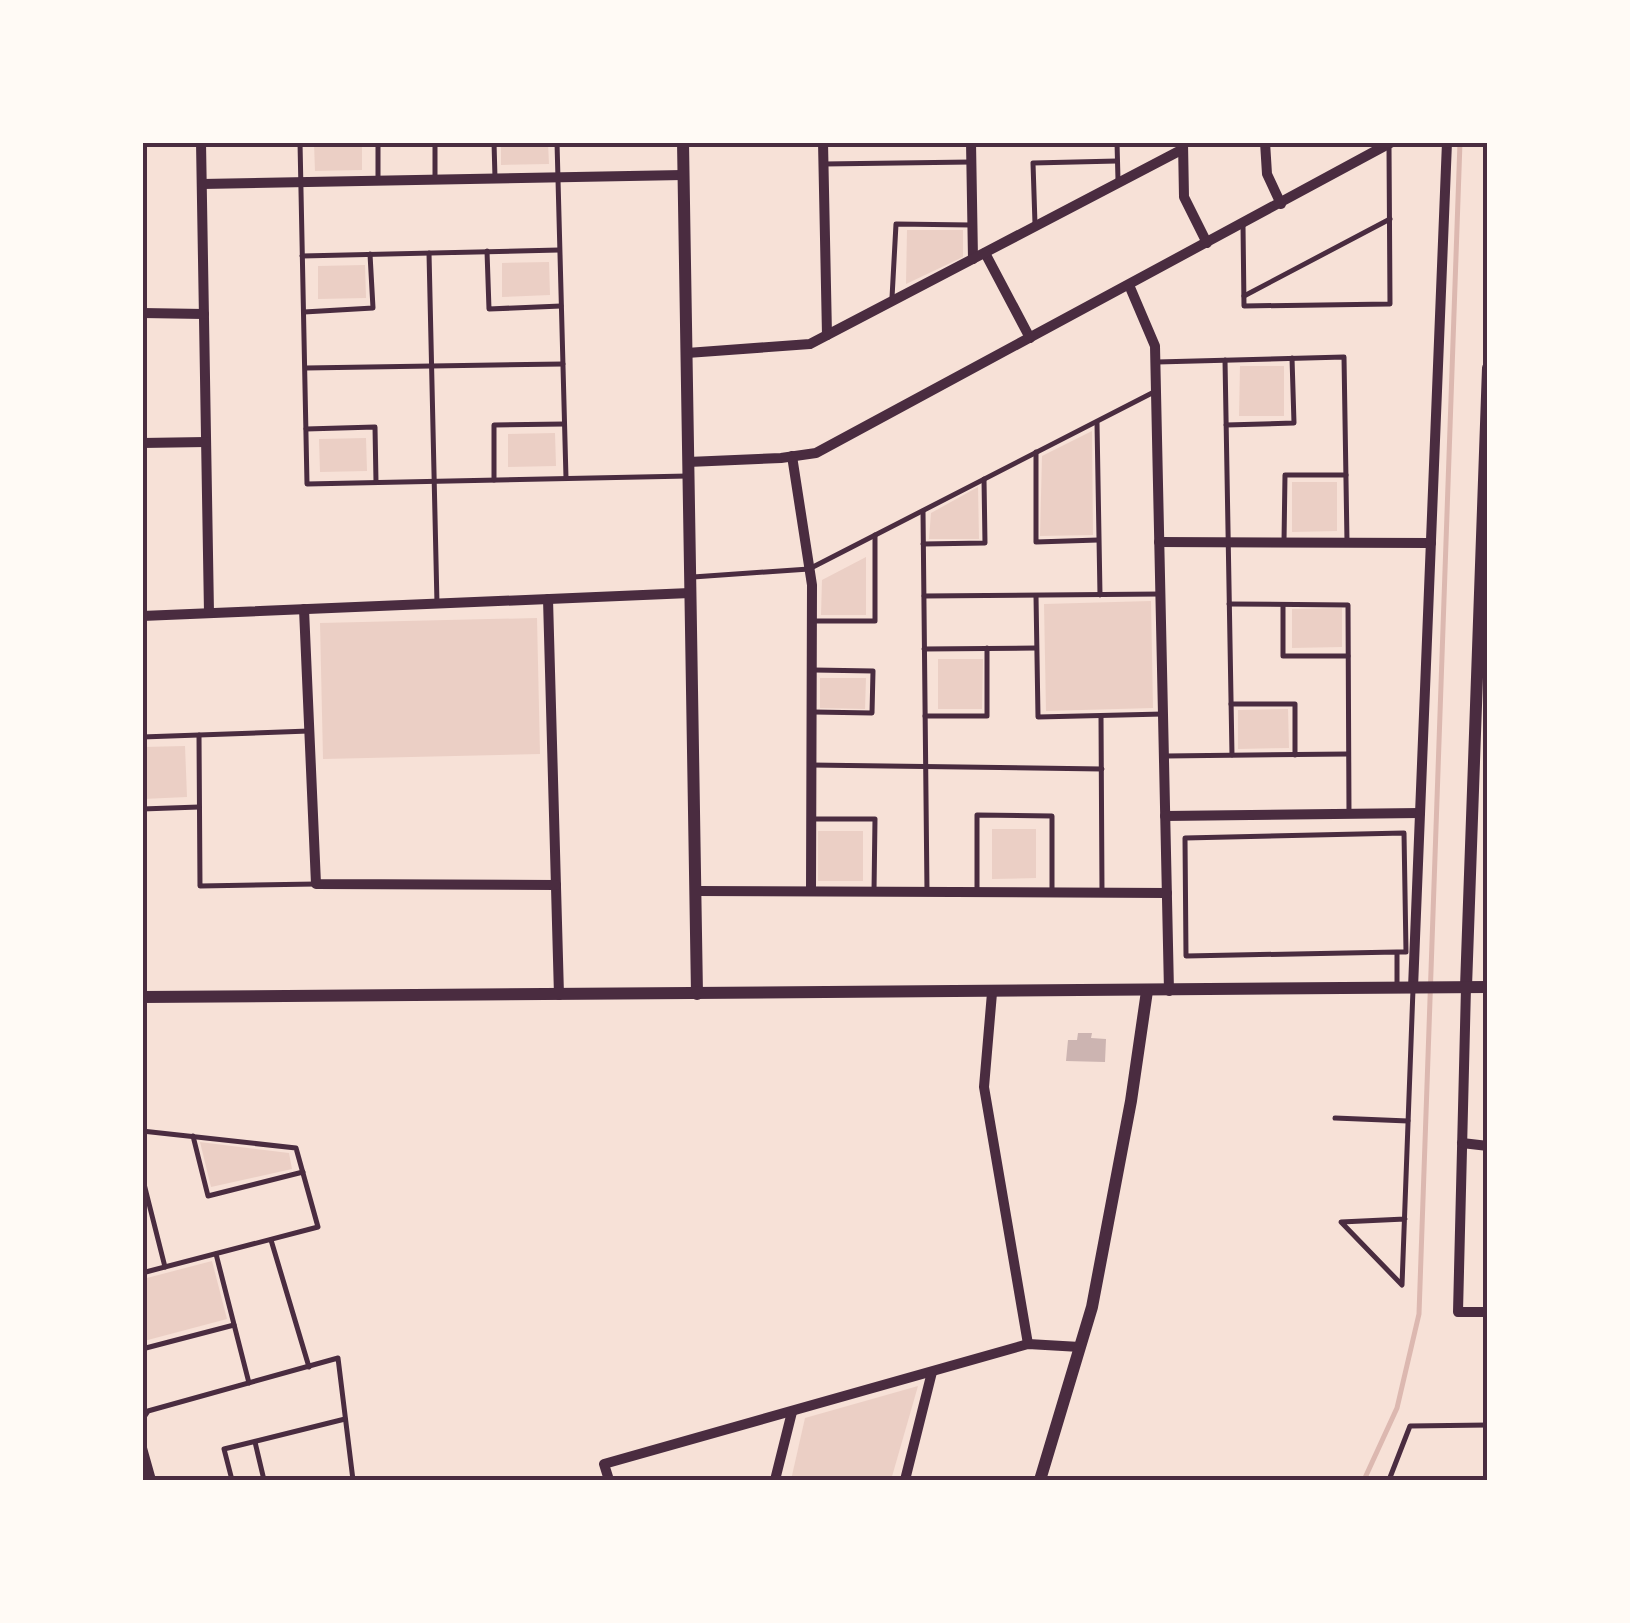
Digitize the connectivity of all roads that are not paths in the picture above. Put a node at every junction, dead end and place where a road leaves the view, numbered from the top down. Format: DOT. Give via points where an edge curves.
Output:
graph roads {
  1 [pos="202,142"];
  2 [pos="300,142"];
  3 [pos="378,142"];
  4 [pos="435,142"];
  5 [pos="494,142"];
  6 [pos="558,142"];
  7 [pos="683,142"];
  8 [pos="824,142"];
  9 [pos="971,142"];
  10 [pos="1117,142"];
  11 [pos="1266,142"];
  12 [pos="1447,142"];
  13 [pos="1390,143"];
  14 [pos="1183,146"];
  15 [pos="1118,160"];
  16 [pos="971,162"];
  17 [pos="824,164"];
  18 [pos="683,174"];
  19 [pos="558,177"];
  20 [pos="495,178"];
  21 [pos="434,179"];
  22 [pos="378,180"];
  23 [pos="301,182"];
  24 [pos="1118,183"];
  25 [pos="202,184"];
  26 [pos="1280,204"];
  27 [pos="1390,219"];
  28 [pos="972,224"];
  29 [pos="1244,225"];
  30 [pos="1035,227"];
  31 [pos="1207,243"];
  32 [pos="560,250"];
  33 [pos="487,252"];
  34 [pos="985,252"];
  35 [pos="429,253"];
  36 [pos="370,254"];
  37 [pos="302,256"];
  38 [pos="972,259"];
  39 [pos="1128,285"];
  40 [pos="1244,296"];
  41 [pos="892,301"];
  42 [pos="561,306"];
  43 [pos="304,312"];
  44 [pos="142,313"];
  45 [pos="204,314"];
  46 [pos="827,335"];
  47 [pos="1030,338"];
  48 [pos="686,353"];
  49 [pos="1292,358"];
  50 [pos="1224,360"];
  51 [pos="1156,362"];
  52 [pos="563,364"];
  53 [pos="432,366"];
  54 [pos="305,368"];
  55 [pos="1488,368"];
  56 [pos="1156,390"];
  57 [pos="1097,423"];
  58 [pos="564,424"];
  59 [pos="1226,425"];
  60 [pos="306,428"];
  61 [pos="142,442"];
  62 [pos="206,442"];
  63 [pos="1036,452"];
  64 [pos="792,456"];
  65 [pos="688,469"];
  66 [pos="1346,475"];
  67 [pos="566,478"];
  68 [pos="984,479"];
  69 [pos="494,480"];
  70 [pos="434,481"];
  71 [pos="376,482"];
  72 [pos="923,511"];
  73 [pos="1485,525"];
  74 [pos="875,535"];
  75 [pos="1099,540"];
  76 [pos="1160,542"];
  77 [pos="1228,542"];
  78 [pos="1284,542"];
  79 [pos="1348,542"];
  80 [pos="1431,543"];
  81 [pos="923,544"];
  82 [pos="809,569"];
  83 [pos="690,578"];
  84 [pos="690,593"];
  85 [pos="1160,594"];
  86 [pos="1100,595"];
  87 [pos="924,596"];
  88 [pos="1036,596"];
  89 [pos="548,599"];
  90 [pos="437,604"];
  91 [pos="1229,604"];
  92 [pos="1283,605"];
  93 [pos="304,609"];
  94 [pos="208,613"];
  95 [pos="142,616"];
  96 [pos="812,621"];
  97 [pos="987,648"];
  98 [pos="1036,648"];
  99 [pos="924,649"];
  100 [pos="1348,656"];
  101 [pos="812,670"];
  102 [pos="1231,704"];
  103 [pos="812,712"];
  104 [pos="1163,714"];
  105 [pos="925,716"];
  106 [pos="1101,716"];
  107 [pos="309,731"];
  108 [pos="199,735"];
  109 [pos="142,737"];
  110 [pos="1348,754"];
  111 [pos="1295,755"];
  112 [pos="1164,756"];
  113 [pos="1232,756"];
  114 [pos="1480,759"];
  115 [pos="812,765"];
  116 [pos="925,766"];
  117 [pos="1102,768"];
  118 [pos="199,808"];
  119 [pos="142,809"];
  120 [pos="1420,812"];
  121 [pos="1348,814"];
  122 [pos="1165,816"];
  123 [pos="812,819"];
  124 [pos="316,884"];
  125 [pos="556,886"];
  126 [pos="696,890"];
  127 [pos="812,891"];
  128 [pos="874,892"];
  129 [pos="926,892"];
  130 [pos="977,892"];
  131 [pos="1052,892"];
  132 [pos="1102,892"];
  133 [pos="1167,893"];
  134 [pos="1397,952"];
  135 [pos="1488,987"];
  136 [pos="1398,988"];
  137 [pos="1417,988"];
  138 [pos="1466,988"];
  139 [pos="1146,991"];
  140 [pos="1169,991"];
  141 [pos="992,992"];
  142 [pos="697,994"];
  143 [pos="559,995"];
  144 [pos="142,996"];
  145 [pos="1335,1118"];
  146 [pos="1408,1121"];
  147 [pos="142,1131"];
  148 [pos="193,1136"];
  149 [pos="1462,1143"];
  150 [pos="1488,1146"];
  151 [pos="303,1172"];
  152 [pos="142,1176"];
  153 [pos="1404,1219"];
  154 [pos="271,1239"];
  155 [pos="216,1254"];
  156 [pos="166,1267"];
  157 [pos="142,1273"];
  158 [pos="1488,1312"];
  159 [pos="234,1325"];
  160 [pos="1028,1344"];
  161 [pos="1080,1346"];
  162 [pos="142,1350"];
  163 [pos="309,1367"];
  164 [pos="932,1372"];
  165 [pos="250,1383"];
  166 [pos="792,1412"];
  167 [pos="345,1418"];
  168 [pos="142,1420"];
  169 [pos="1488,1425"];
  170 [pos="255,1442"];
  171 [pos="142,1448"];
  172 [pos="151,1480"];
  173 [pos="232,1480"];
  174 [pos="264,1480"];
  175 [pos="353,1480"];
  176 [pos="609,1480"];
  177 [pos="775,1480"];
  178 [pos="905,1480"];
  179 [pos="1040,1480"];
  180 [pos="1389,1480"];
  1 -- 25 [label="street"];
  2 -- 23 [label="lane"];
  3 -- 22 [label="lane"];
  4 -- 21 [label="lane"];
  5 -- 20 [label="lane"];
  6 -- 19 [label="lane"];
  7 -- 18 [label="street"];
  8 -- 17 [label="street"];
  9 -- 16 [label="street"];
  10 -- 15 [label="lane"];
  11 -- 26 [label="street" via="1266,174"];
  12 -- 80 [label="street"];
  13 -- 26 [label="street"];
  13 -- 27 [label="lane"];
  14 -- 24 [label="street"];
  14 -- 31 [label="street" via="1184,197"];
  15 -- 24 [label="lane"];
  15 -- 30 [label="lane" via="1034,163"];
  16 -- 17 [label="lane"];
  16 -- 28 [label="street"];
  17 -- 46 [label="street"];
  18 -- 19 [label="street"];
  18 -- 48 [label="street"];
  19 -- 20 [label="street"];
  19 -- 32 [label="lane"];
  20 -- 21 [label="street"];
  21 -- 22 [label="street"];
  22 -- 23 [label="street"];
  23 -- 25 [label="street"];
  23 -- 37 [label="lane"];
  24 -- 30 [label="street"];
  25 -- 45 [label="street"];
  26 -- 29 [label="street"];
  27 -- 40 [label="lane"];
  27 -- 40 [label="lane" via="1390,304 1244,306"];
  28 -- 38 [label="street"];
  28 -- 41 [label="lane" via="896,224"];
  29 -- 31 [label="street"];
  29 -- 40 [label="lane"];
  30 -- 34 [label="street"];
  31 -- 39 [label="street"];
  32 -- 33 [label="lane"];
  32 -- 42 [label="lane"];
  33 -- 35 [label="lane"];
  33 -- 42 [label="lane" via="489,308"];
  34 -- 38 [label="street"];
  34 -- 47 [label="street"];
  35 -- 36 [label="lane"];
  35 -- 53 [label="lane"];
  36 -- 37 [label="lane"];
  36 -- 43 [label="lane" via="373,308"];
  37 -- 43 [label="lane"];
  38 -- 41 [label="street"];
  39 -- 47 [label="street"];
  39 -- 51 [label="street"];
  41 -- 46 [label="street"];
  42 -- 52 [label="lane"];
  43 -- 54 [label="lane"];
  44 -- 45 [label="street"];
  45 -- 62 [label="street"];
  46 -- 48 [label="street" via="810,344"];
  47 -- 64 [label="street" via="816,453"];
  48 -- 65 [label="street"];
  49 -- 50 [label="lane"];
  49 -- 59 [label="lane" via="1294,423"];
  49 -- 66 [label="lane" via="1344,358"];
  50 -- 51 [label="lane"];
  50 -- 59 [label="lane"];
  51 -- 56 [label="street"];
  52 -- 53 [label="lane"];
  52 -- 58 [label="lane"];
  53 -- 54 [label="lane"];
  53 -- 70 [label="lane"];
  54 -- 60 [label="lane"];
  55 -- 73 [label="street"];
  56 -- 57 [label="lane"];
  56 -- 76 [label="street"];
  57 -- 63 [label="lane"];
  57 -- 75 [label="lane"];
  58 -- 67 [label="lane"];
  58 -- 69 [label="lane" via="494,425"];
  59 -- 77 [label="lane"];
  60 -- 71 [label="lane" via="375,427"];
  60 -- 71 [label="lane" via="307,484"];
  61 -- 62 [label="street"];
  62 -- 94 [label="street"];
  63 -- 68 [label="lane"];
  63 -- 75 [label="lane" via="1036,542"];
  64 -- 65 [label="street"];
  64 -- 82 [label="street"];
  65 -- 67 [label="lane"];
  65 -- 83 [label="street"];
  66 -- 78 [label="lane" via="1284,475"];
  66 -- 79 [label="lane"];
  67 -- 69 [label="lane"];
  68 -- 72 [label="lane"];
  68 -- 81 [label="lane" via="985,543"];
  69 -- 70 [label="lane"];
  70 -- 71 [label="lane"];
  70 -- 90 [label="lane"];
  72 -- 74 [label="lane"];
  72 -- 81 [label="lane"];
  73 -- 114 [label="street"];
  74 -- 82 [label="lane"];
  74 -- 96 [label="lane" via="874,621"];
  75 -- 86 [label="lane"];
  76 -- 77 [label="street"];
  76 -- 85 [label="street"];
  77 -- 78 [label="street"];
  77 -- 91 [label="lane"];
  78 -- 79 [label="street"];
  79 -- 80 [label="street"];
  80 -- 120 [label="street"];
  81 -- 87 [label="lane"];
  82 -- 83 [label="lane"];
  82 -- 96 [label="street"];
  83 -- 84 [label="street"];
  84 -- 89 [label="street"];
  84 -- 126 [label="street"];
  85 -- 86 [label="lane"];
  85 -- 104 [label="street"];
  86 -- 88 [label="lane"];
  87 -- 88 [label="lane"];
  87 -- 99 [label="lane"];
  88 -- 98 [label="lane"];
  89 -- 90 [label="street"];
  89 -- 125 [label="street"];
  90 -- 93 [label="street"];
  91 -- 92 [label="lane"];
  91 -- 102 [label="lane"];
  92 -- 100 [label="lane" via="1283,656"];
  92 -- 100 [label="lane" via="1348,605"];
  93 -- 94 [label="street"];
  93 -- 107 [label="street"];
  94 -- 95 [label="street"];
  96 -- 101 [label="street"];
  97 -- 98 [label="lane"];
  97 -- 99 [label="lane"];
  97 -- 105 [label="lane" via="987,716"];
  98 -- 106 [label="lane" via="1038,717"];
  99 -- 105 [label="lane"];
  100 -- 110 [label="lane"];
  101 -- 103 [label="street"];
  101 -- 103 [label="lane" via="873,671 872,713"];
  102 -- 111 [label="lane" via="1295,704"];
  102 -- 113 [label="lane"];
  103 -- 115 [label="street"];
  104 -- 106 [label="lane"];
  104 -- 112 [label="street"];
  105 -- 116 [label="lane"];
  106 -- 117 [label="lane"];
  107 -- 108 [label="lane"];
  107 -- 124 [label="street"];
  108 -- 109 [label="lane"];
  108 -- 118 [label="lane"];
  110 -- 111 [label="lane"];
  110 -- 121 [label="lane"];
  111 -- 113 [label="lane"];
  112 -- 113 [label="lane"];
  112 -- 122 [label="street"];
  114 -- 138 [label="street"];
  115 -- 116 [label="lane"];
  115 -- 123 [label="street"];
  116 -- 117 [label="lane"];
  116 -- 129 [label="lane"];
  117 -- 132 [label="lane"];
  118 -- 119 [label="lane"];
  118 -- 124 [label="lane" via="200,886"];
  120 -- 121 [label="street"];
  120 -- 137 [label="street"];
  121 -- 122 [label="street"];
  122 -- 133 [label="street"];
  123 -- 127 [label="street"];
  123 -- 128 [label="lane" via="874,819"];
  124 -- 125 [label="street"];
  125 -- 143 [label="street"];
  126 -- 127 [label="street"];
  126 -- 142 [label="street"];
  127 -- 128 [label="street"];
  128 -- 129 [label="street"];
  129 -- 130 [label="street"];
  130 -- 131 [label="street"];
  130 -- 131 [label="lane" via="978,815 1052,816"];
  131 -- 132 [label="street"];
  132 -- 133 [label="street"];
  133 -- 140 [label="street"];
  134 -- 134 [label="lane" via="1186,956 1185,838 1404,834 1406,952"];
  134 -- 136 [label="lane"];
  135 -- 138 [label="street"];
  136 -- 137 [label="street"];
  136 -- 140 [label="street"];
  137 -- 138 [label="street"];
  137 -- 146 [label="lane"];
  138 -- 149 [label="street"];
  139 -- 140 [label="street"];
  139 -- 141 [label="street"];
  139 -- 161 [label="street" via="1131,1101"];
  141 -- 142 [label="street"];
  141 -- 160 [label="street" via="984,1088"];
  142 -- 143 [label="street"];
  143 -- 144 [label="street"];
  145 -- 146 [label="lane"];
  146 -- 153 [label="lane"];
  147 -- 148 [label="lane"];
  148 -- 151 [label="lane" via="296,1148"];
  148 -- 151 [label="lane" via="208,1196"];
  149 -- 150 [label="street"];
  149 -- 158 [label="street" via="1458,1312"];
  151 -- 154 [label="lane" via="318,1226"];
  152 -- 156 [label="lane"];
  153 -- 153 [label="lane" via="1341,1222 1402,1285 1403,1252"];
  154 -- 155 [label="lane"];
  154 -- 163 [label="lane"];
  155 -- 156 [label="lane"];
  155 -- 159 [label="lane"];
  156 -- 157 [label="lane"];
  159 -- 162 [label="lane"];
  159 -- 165 [label="lane"];
  160 -- 161 [label="street"];
  160 -- 164 [label="street"];
  161 -- 179 [label="street"];
  163 -- 165 [label="lane"];
  163 -- 167 [label="lane" via="338,1358"];
  164 -- 166 [label="street"];
  164 -- 178 [label="street"];
  165 -- 168 [label="lane" via="148,1411"];
  166 -- 176 [label="street" via="604,1464"];
  166 -- 177 [label="street"];
  167 -- 170 [label="lane"];
  167 -- 175 [label="lane"];
  169 -- 180 [label="lane" via="1410,1426"];
  170 -- 173 [label="lane" via="224,1450"];
  170 -- 174 [label="lane"];
  171 -- 172 [label="street"];
}
